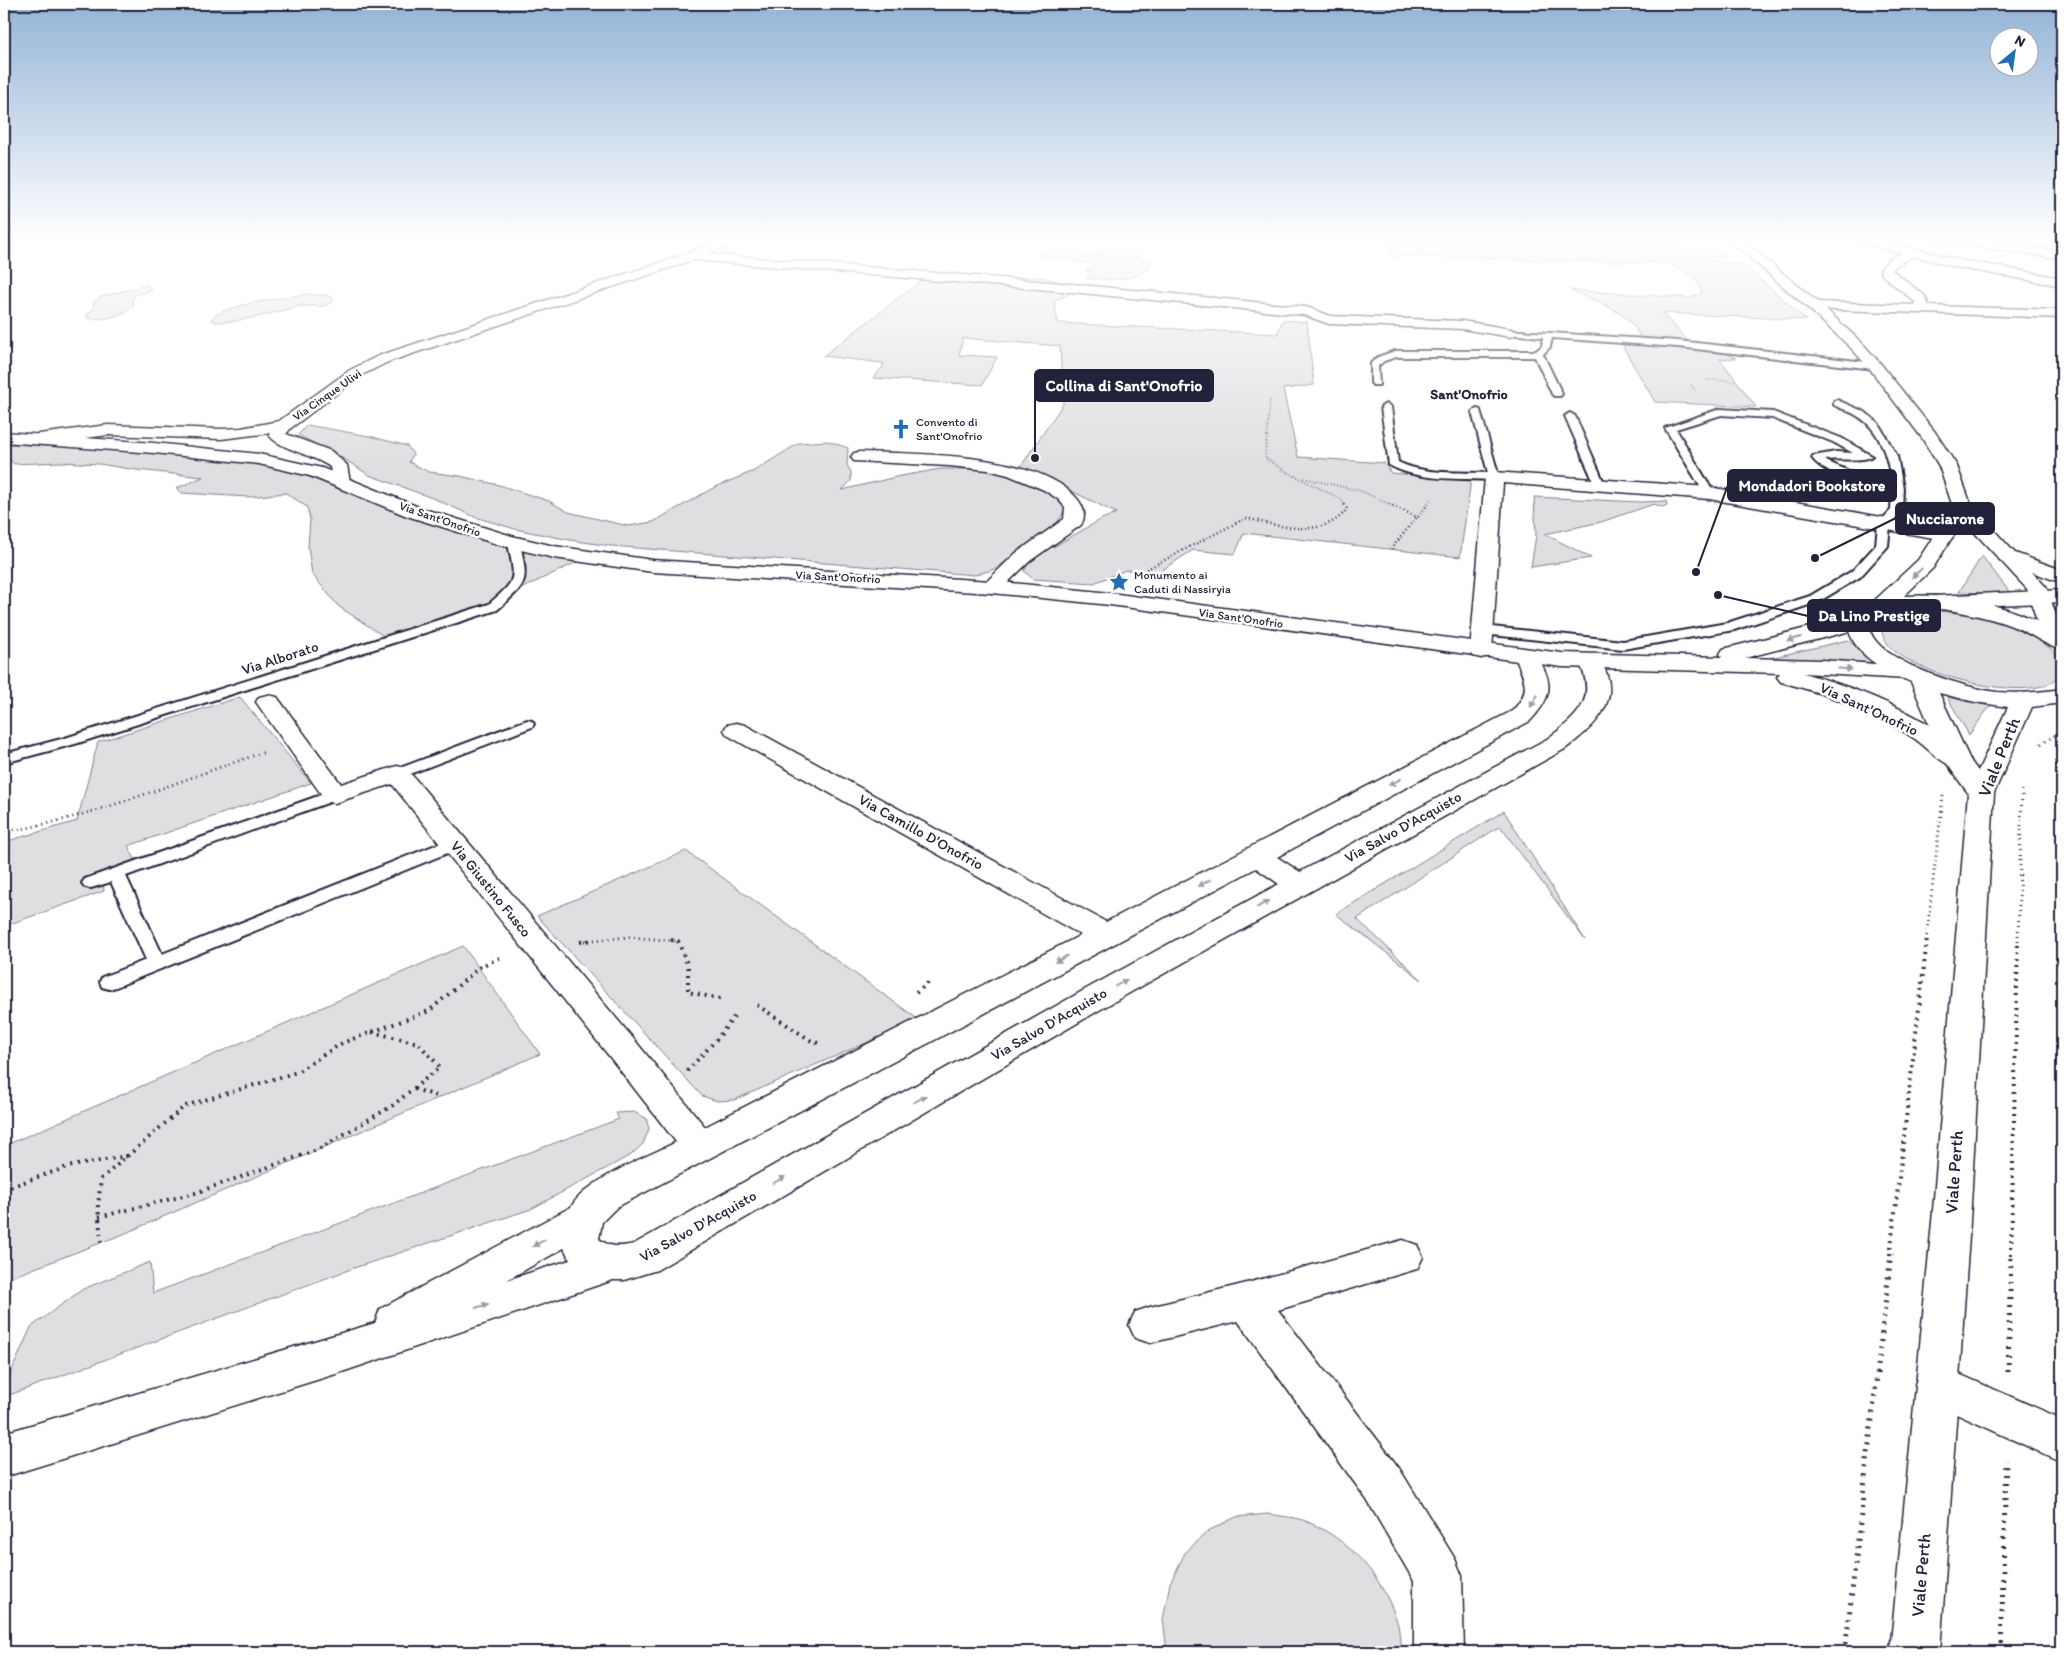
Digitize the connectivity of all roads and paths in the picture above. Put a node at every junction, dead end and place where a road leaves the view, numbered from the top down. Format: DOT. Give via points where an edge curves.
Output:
graph roads {
  1 [pos="515,315"];
  2 [pos="1317,315"];
  3 [pos="1824,315"];
  4 [pos="1508,333"];
  5 [pos="1548,335"];
  6 [pos="1538,354"];
  7 [pos="1875,366"];
  8 [pos="1707,380"];
  9 [pos="1736,381"];
  10 [pos="1376,383"];
  11 [pos="1691,385"];
  12 [pos="1696,392"];
  13 [pos="1557,394"];
  14 [pos="1270,400"];
  15 [pos="1837,403"];
  16 [pos="1386,407"];
  17 [pos="1477,412"];
  18 [pos="1570,416"];
  19 [pos="285,425"];
  20 [pos="4,437"];
  21 [pos="39,439"];
  22 [pos="860,457"];
  23 [pos="1880,458"];
  24 [pos="1296,476"];
  25 [pos="1494,477"];
  26 [pos="340,482"];
  27 [pos="1898,483"];
  28 [pos="1600,485"];
  29 [pos="1709,493"];
  30 [pos="1962,507"];
  31 [pos="1884,524"];
  32 [pos="1945,534"];
  33 [pos="514,543"];
  34 [pos="1391,549"];
  35 [pos="2007,556"];
  36 [pos="1143,571"];
  37 [pos="2062,577"];
  38 [pos="992,587"];
  39 [pos="2052,597"];
  40 [pos="1932,602"];
  41 [pos="1882,605"];
  42 [pos="1858,622"];
  43 [pos="1482,630"];
  44 [pos="2058,640"];
  45 [pos="1481,651"];
  46 [pos="1526,657"];
  47 [pos="1590,662"];
  48 [pos="1685,663"];
  49 [pos="1744,666"];
  50 [pos="1914,675"];
  51 [pos="2062,696"];
  52 [pos="2023,700"];
  53 [pos="268,702"];
  54 [pos="527,724"];
  55 [pos="736,730"];
  56 [pos="2062,732"];
  57 [pos="297,742"];
  58 [pos="2038,746"];
  59 [pos="1948,753"];
  60 [pos="4,759"];
  61 [pos="397,774"];
  62 [pos="2022,775"];
  63 [pos="1981,793"];
  64 [pos="335,795"];
  65 [pos="4,832"];
  66 [pos="454,844"];
  67 [pos="1256,855"];
  68 [pos="116,874"];
  69 [pos="91,883"];
  70 [pos="1299,885"];
  71 [pos="1106,935"];
  72 [pos="539,948"];
  73 [pos="157,963"];
  74 [pos="109,982"];
  75 [pos="929,982"];
  76 [pos="915,994"];
  77 [pos="725,1000"];
  78 [pos="757,1005"];
  79 [pos="737,1013"];
  80 [pos="371,1032"];
  81 [pos="828,1047"];
  82 [pos="413,1088"];
  83 [pos="654,1088"];
  84 [pos="441,1097"];
  85 [pos="699,1146"];
  86 [pos="128,1156"];
  87 [pos="4,1189"];
  88 [pos="99,1217"];
  89 [pos="582,1219"];
  90 [pos="101,1242"];
  91 [pos="1403,1258"];
  92 [pos="612,1263"];
  93 [pos="1247,1301"];
  94 [pos="1150,1325"];
  95 [pos="336,1355"];
  96 [pos="1936,1384"];
  97 [pos="2007,1416"];
  98 [pos="2062,1441"];
  99 [pos="4,1455"];
  100 [pos="1439,1652"];
  101 [pos="1845,1652"];
  102 [pos="1915,1652"];
  103 [pos="2002,1652"];
  1 -- 19 [label="street, Via Cinque Ulivi" via="383,359 355,373"];
  2 -- 4 [label="street" via="1329,320 1462,325"];
  3 -- 7 [label="street"];
  4 -- 5 [label="lane"];
  5 -- 6 [label="lane" via="1546,347"];
  5 -- 7 [label="lane" via="1678,344"];
  6 -- 10 [label="lane" via="1395,354 1374,364"];
  6 -- 13 [label="lane"];
  7 -- 30 [label="street" via="1948,466"];
  8 -- 9 [label="path"];
  11 -- 12 [label="path"];
  14 -- 24 [label="path" via="1265,458"];
  15 -- 23 [label="lane" via="1862,414 1875,425"];
  16 -- 25 [label="lane" via="1393,462 1398,467"];
  17 -- 25 [label="lane"];
  18 -- 28 [label="lane"];
  19 -- 21 [label="street" via="242,434 120,430"];
  19 -- 26 [label="street" via="277,434 280,438 325,455 338,465"];
  20 -- 21 [label="street, Via Sant'Onofrio"];
  21 -- 26 [label="street, Via Sant'Onofrio" via="259,459 316,472"];
  22 -- 38 [label="street" via="988,465 1014,471 1065,495 1074,507 1074,520 1023,557"];
  23 -- 27 [label="lane"];
  23 -- 27 [label="lane" via="1836,455 1817,458 1823,464 1850,475"];
  23 -- 29 [label="lane" via="1773,415 1720,412 1670,428"];
  24 -- 34 [label="path" via="1361,491 1417,517"];
  24 -- 36 [label="path" via="1341,499 1347,509 1337,520 1316,527 1274,526 1246,518"];
  25 -- 28 [label="street"];
  25 -- 43 [label="street"];
  26 -- 33 [label="street, Via Sant'Onofrio" via="414,512"];
  27 -- 31 [label="lane" via="1896,511"];
  28 -- 29 [label="street"];
  29 -- 31 [label="street"];
  30 -- 32 [label="street"];
  30 -- 35 [label="street"];
  31 -- 32 [label="street"];
  31 -- 43 [label="lane" via="1882,546 1856,574 1814,600 1729,627 1623,645"];
  32 -- 41 [label="street, one-way" via="1926,564"];
  33 -- 38 [label="street, Via Sant'Onofrio" via="654,566"];
  33 -- 60 [label="lane, Via Alborato" via="520,575 514,589 493,607"];
  35 -- 37 [label="street"];
  35 -- 39 [label="street" via="2036,588"];
  38 -- 45 [label="street, Via Sant'Onofrio" via="1110,599"];
  39 -- 40 [label="street"];
  39 -- 44 [label="street"];
  40 -- 41 [label="street"];
  40 -- 44 [label="street" via="1996,614 2027,624"];
  41 -- 42 [label="street" via="1866,612"];
  42 -- 48 [label="street, Via Sant'Onofrio, one-way" via="1757,650"];
  42 -- 50 [label="street" via="1860,634 1868,646 1884,660"];
  43 -- 45 [label="street"];
  45 -- 46 [label="street, Via Sant'Onofrio"];
  46 -- 47 [label="street, Via Sant'Onofrio"];
  46 -- 67 [label="street, one-way" via="1539,691 1521,716"];
  47 -- 48 [label="street, Via Sant'Onofrio"];
  47 -- 70 [label="street, Via Salvo D'Acquisto" via="1598,681 1598,695 1586,719 1576,729 1556,744"];
  48 -- 49 [label="street, Via Sant'Onofrio"];
  49 -- 50 [label="street, Via Sant'Onofrio, one-way"];
  49 -- 59 [label="street, Via Sant'Onofrio" via="1834,690 1898,718"];
  50 -- 52 [label="street" via="1989,697"];
  50 -- 59 [label="street"];
  51 -- 52 [label="street"];
  52 -- 63 [label="street, Viale Perth"];
  53 -- 57 [label="street"];
  54 -- 61 [label="lane"];
  55 -- 71 [label="street, Via Camillo D'Onofrio"];
  56 -- 58 [label="path"];
  57 -- 64 [label="street"];
  57 -- 65 [label="path" via="229,763 102,810"];
  59 -- 63 [label="street"];
  59 -- 101 [label="path"];
  61 -- 64 [label="street"];
  61 -- 66 [label="street, Via Giustino Fusco"];
  62 -- 97 [label="path"];
  63 -- 96 [label="street, Viale Perth" via="1951,1222"];
  64 -- 68 [label="lane"];
  66 -- 72 [label="street, Via Giustino Fusco"];
  66 -- 73 [label="lane"];
  67 -- 70 [label="street"];
  67 -- 71 [label="street, one-way"];
  68 -- 69 [label="lane"];
  68 -- 73 [label="lane"];
  92 -- 70 [label="street, Via Salvo D'Acquisto, one-way" via="644,1258 1097,997"];
  71 -- 85 [label="street, one-way"];
  72 -- 77 [label="path" via="605,938 650,937 678,941 688,966 688,992"];
  72 -- 80 [label="path" via="481,966 429,1011"];
  72 -- 83 [label="street, Via Giustino Fusco"];
  73 -- 74 [label="lane"];
  75 -- 76 [label="path"];
  78 -- 81 [label="path" via="810,1040"];
  79 -- 83 [label="path" via="690,1068"];
  80 -- 82 [label="path" via="418,1044 440,1066"];
  80 -- 86 [label="path" via="342,1043 297,1072 185,1106"];
  82 -- 84 [label="path"];
  82 -- 88 [label="path" via="392,1106 317,1150 195,1193"];
  83 -- 85 [label="street, Via Giustino Fusco"];
  85 -- 89 [label="street" via="604,1196"];
  86 -- 87 [label="path" via="67,1167"];
  86 -- 88 [label="path" via="101,1178"];
  88 -- 90 [label="path"];
  89 -- 92 [label="street, Via Salvo D'Acquisto" via="580,1236 586,1253 597,1260"];
  89 -- 95 [label="street, one-way"];
  91 -- 93 [label="street"];
  95 -- 92 [label="street, one-way"];
  93 -- 94 [label="street"];
  93 -- 100 [label="street" via="1383,1484 1438,1576"];
  95 -- 99 [label="street"];
  96 -- 97 [label="street"];
  96 -- 102 [label="street, Viale Perth"];
  97 -- 98 [label="street"];
  97 -- 103 [label="path"];
}
